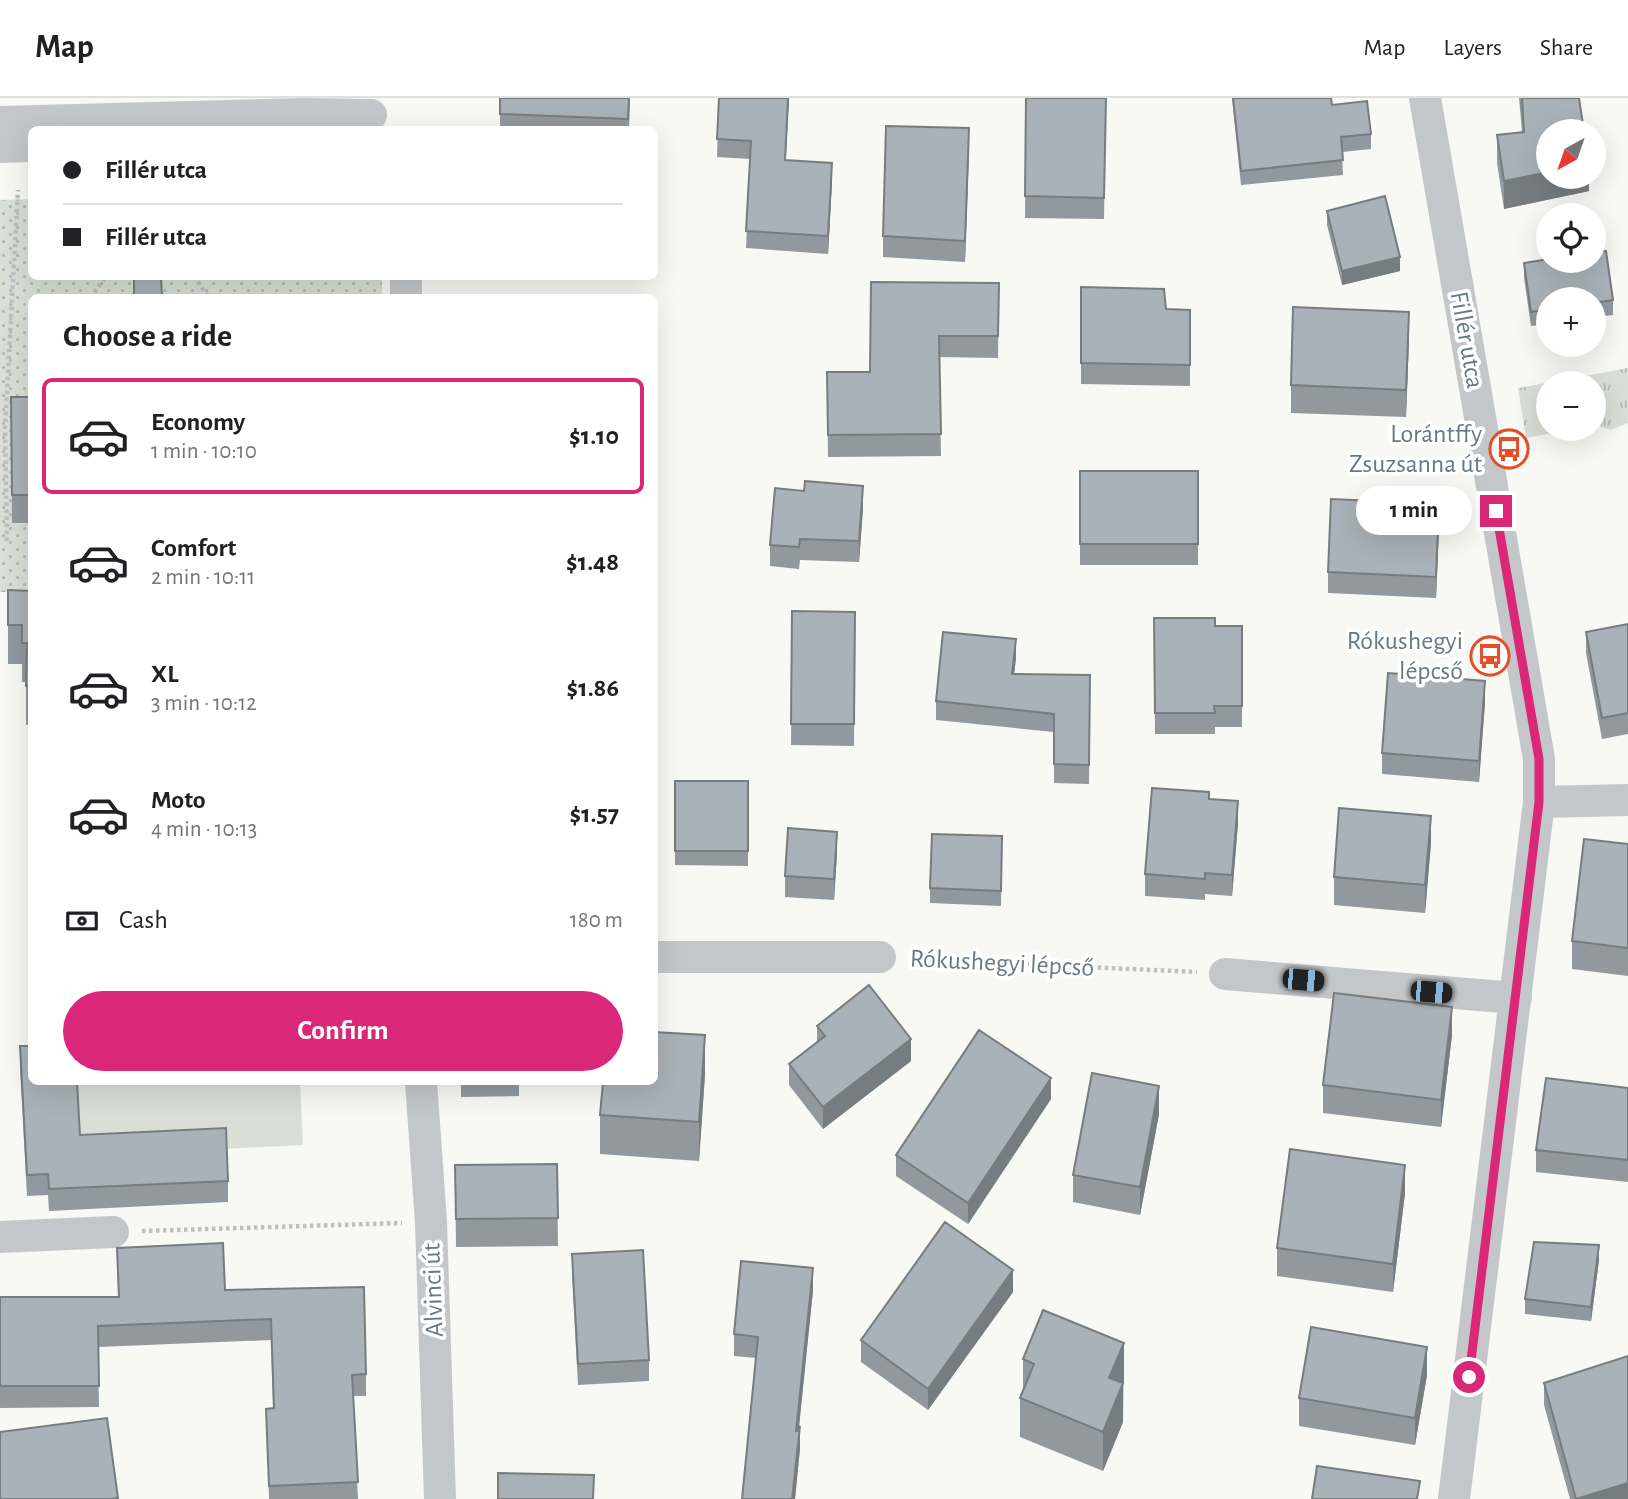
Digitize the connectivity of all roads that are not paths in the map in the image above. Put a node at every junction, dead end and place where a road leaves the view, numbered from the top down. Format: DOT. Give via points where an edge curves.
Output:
graph roads {
  1 [pos="1425,98"];
  2 [pos="381,114"];
  3 [pos="0,122"];
  4 [pos="340,126"];
  5 [pos="28,146"];
  6 [pos="0,147"];
  7 [pos="1628,800"];
  8 [pos="1539,802"];
  9 [pos="658,957"];
  10 [pos="880,957"];
  11 [pos="1225,974"];
  12 [pos="1516,998"];
  13 [pos="421,1085"];
  14 [pos="113,1232"];
  15 [pos="0,1237"];
  16 [pos="440,1499"];
  17 [pos="1454,1499"];
  1 -- 8 [label="street, Fillér utca" via="1539,759"];
  2 -- 3 [label="street"];
  2 -- 4 [label="street"];
  5 -- 6 [label="street"];
  7 -- 8 [label="street"];
  8 -- 12 [label="street, Fillér utca"];
  9 -- 10 [label="street, Rókushegyi lépcső"];
  11 -- 12 [label="street"];
  12 -- 17 [label="street, Fillér utca"];
  13 -- 16 [label="street, Alvinci út" via="431,1222"];
  14 -- 15 [label="street"];
}
